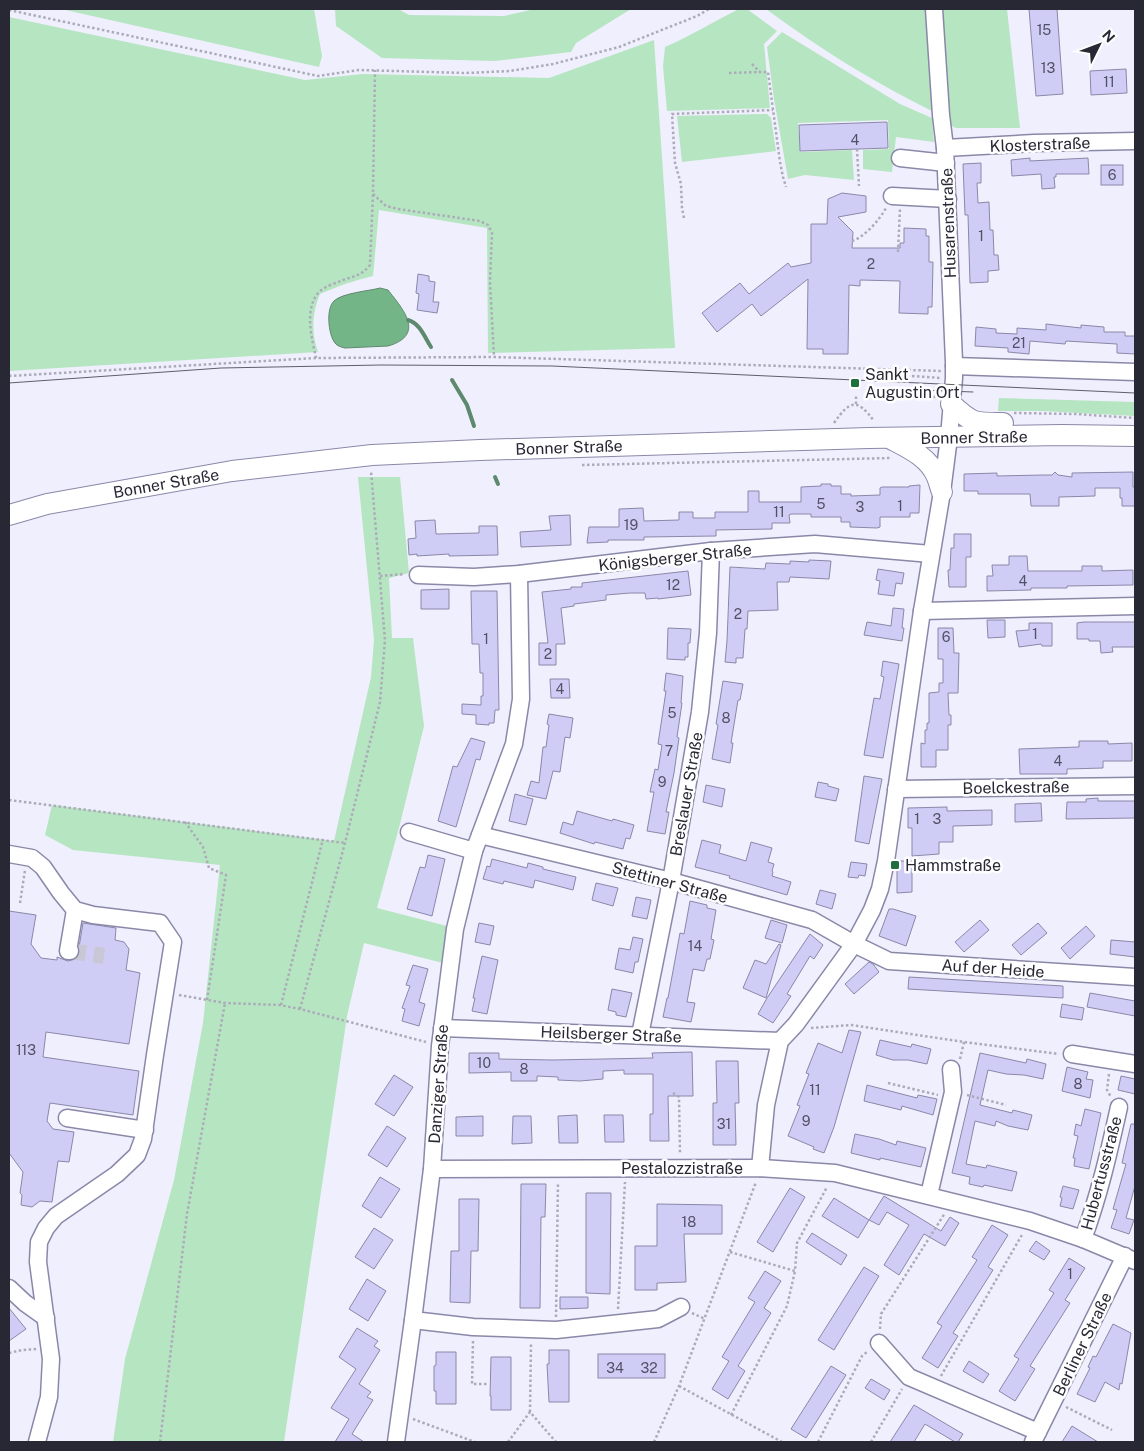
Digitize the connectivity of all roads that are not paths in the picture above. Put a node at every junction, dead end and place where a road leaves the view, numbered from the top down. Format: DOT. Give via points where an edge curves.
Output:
graph roads {
  1 [pos="934,9"];
  2 [pos="1135,141"];
  3 [pos="946,155"];
  4 [pos="900,158"];
  5 [pos="892,196"];
  6 [pos="948,199"];
  7 [pos="950,369"];
  8 [pos="1135,372"];
  9 [pos="946,401"];
  10 [pos="1026,436"];
  11 [pos="1135,436"];
  12 [pos="948,437"];
  13 [pos="890,438"];
  14 [pos="942,492"];
  15 [pos="9,515"];
  16 [pos="711,551"];
  17 [pos="931,554"];
  18 [pos="519,574"];
  19 [pos="418,575"];
  20 [pos="1135,606"];
  21 [pos="922,611"];
  22 [pos="1135,786"];
  23 [pos="896,789"];
  24 [pos="409,832"];
  25 [pos="480,835"];
  26 [pos="474,851"];
  27 [pos="9,854"];
  28 [pos="671,881"];
  29 [pos="75,910"];
  30 [pos="854,944"];
  31 [pos="70,951"];
  32 [pos="1135,978"];
  33 [pos="442,1028"];
  34 [pos="640,1035"];
  35 [pos="780,1041"];
  36 [pos="1063,1054"];
  37 [pos="1135,1064"];
  38 [pos="951,1069"];
  39 [pos="1119,1107"];
  40 [pos="66,1118"];
  41 [pos="145,1130"];
  42 [pos="760,1168"];
  43 [pos="432,1169"];
  44 [pos="929,1195"];
  45 [pos="1083,1239"];
  46 [pos="1130,1258"];
  47 [pos="9,1288"];
  48 [pos="681,1307"];
  49 [pos="46,1318"];
  50 [pos="413,1320"];
  51 [pos="879,1342"];
  52 [pos="1036,1437"];
  53 [pos="37,1442"];
  54 [pos="396,1442"];
  1 -- 3 [label="street, Husarenstraße"];
  2 -- 3 [label="street, Klosterstraße" via="1034,143"];
  3 -- 4 [label="street, Klosterstraße"];
  3 -- 6 [label="street, Husarenstraße"];
  5 -- 6 [label="street"];
  6 -- 7 [label="street, Husarenstraße"];
  7 -- 8 [label="street"];
  7 -- 9 [label="street, Husarenstraße"];
  9 -- 10 [label="main road" via="977,423 1006,423"];
  9 -- 12 [label="street, Husarenstraße"];
  10 -- 11 [label="main road, Bonner Straße"];
  10 -- 12 [label="main road, Bonner Straße"];
  12 -- 13 [label="main road, Bonner Straße"];
  12 -- 14 [label="street"];
  13 -- 14 [label="main road" via="926,460 937,475"];
  13 -- 15 [label="main road, Bonner Straße" via="372,455 232,471 48,504"];
  14 -- 17 [label="street"];
  16 -- 17 [label="street, Königsberger Straße" via="815,544"];
  16 -- 18 [label="street, Königsberger Straße"];
  16 -- 28 [label="street, Breslauer Straße" via="708,633 700,712"];
  17 -- 21 [label="street"];
  18 -- 19 [label="street, Königsberger Straße" via="474,577"];
  18 -- 25 [label="street, Danziger Straße" via="521,699 514,744"];
  20 -- 21 [label="street"];
  21 -- 23 [label="street"];
  22 -- 23 [label="street, Boelckestraße"];
  23 -- 30 [label="street" via="880,888"];
  24 -- 26 [label="street"];
  25 -- 26 [label="street, Danziger Straße"];
  25 -- 28 [label="street, Stettiner Straße"];
  26 -- 33 [label="street, Danziger Straße" via="455,929"];
  27 -- 29 [label="street" via="32,858 43,867"];
  28 -- 30 [label="street, Stettiner Straße" via="812,920"];
  28 -- 34 [label="street, Breslauer Straße"];
  29 -- 31 [label="street"];
  29 -- 41 [label="street" via="160,923 173,942"];
  30 -- 32 [label="street, Auf der Heide" via="888,961"];
  30 -- 35 [label="street"];
  33 -- 34 [label="street, Heilsberger Straße"];
  33 -- 43 [label="street, Danziger Straße"];
  34 -- 35 [label="street, Heilsberger Straße"];
  35 -- 42 [label="street" via="766,1105"];
  36 -- 37 [label="street"];
  38 -- 44 [label="street" via="952,1095"];
  39 -- 45 [label="street, Hubertusstraße"];
  40 -- 41 [label="street"];
  41 -- 49 [label="street" via="138,1155 117,1174 56,1216 46,1228 39,1242 38,1262"];
  42 -- 43 [label="street, Pestalozzistraße"];
  42 -- 44 [label="street, Pestalozzistraße" via="835,1173"];
  43 -- 50 [label="street, Danziger Straße"];
  44 -- 45 [label="street, Pestalozzistraße" via="1030,1221"];
  45 -- 46 [label="street, Pestalozzistraße"];
  46 -- 52 [label="street, Berliner Straße"];
  47 -- 49 [label="street"];
  48 -- 50 [label="street" via="658,1319 556,1330 473,1327"];
  49 -- 53 [label="street" via="51,1359 49,1397"];
  50 -- 54 [label="street, Danziger Straße"];
  51 -- 52 [label="street, Berliner Straße" via="910,1377"];
}
